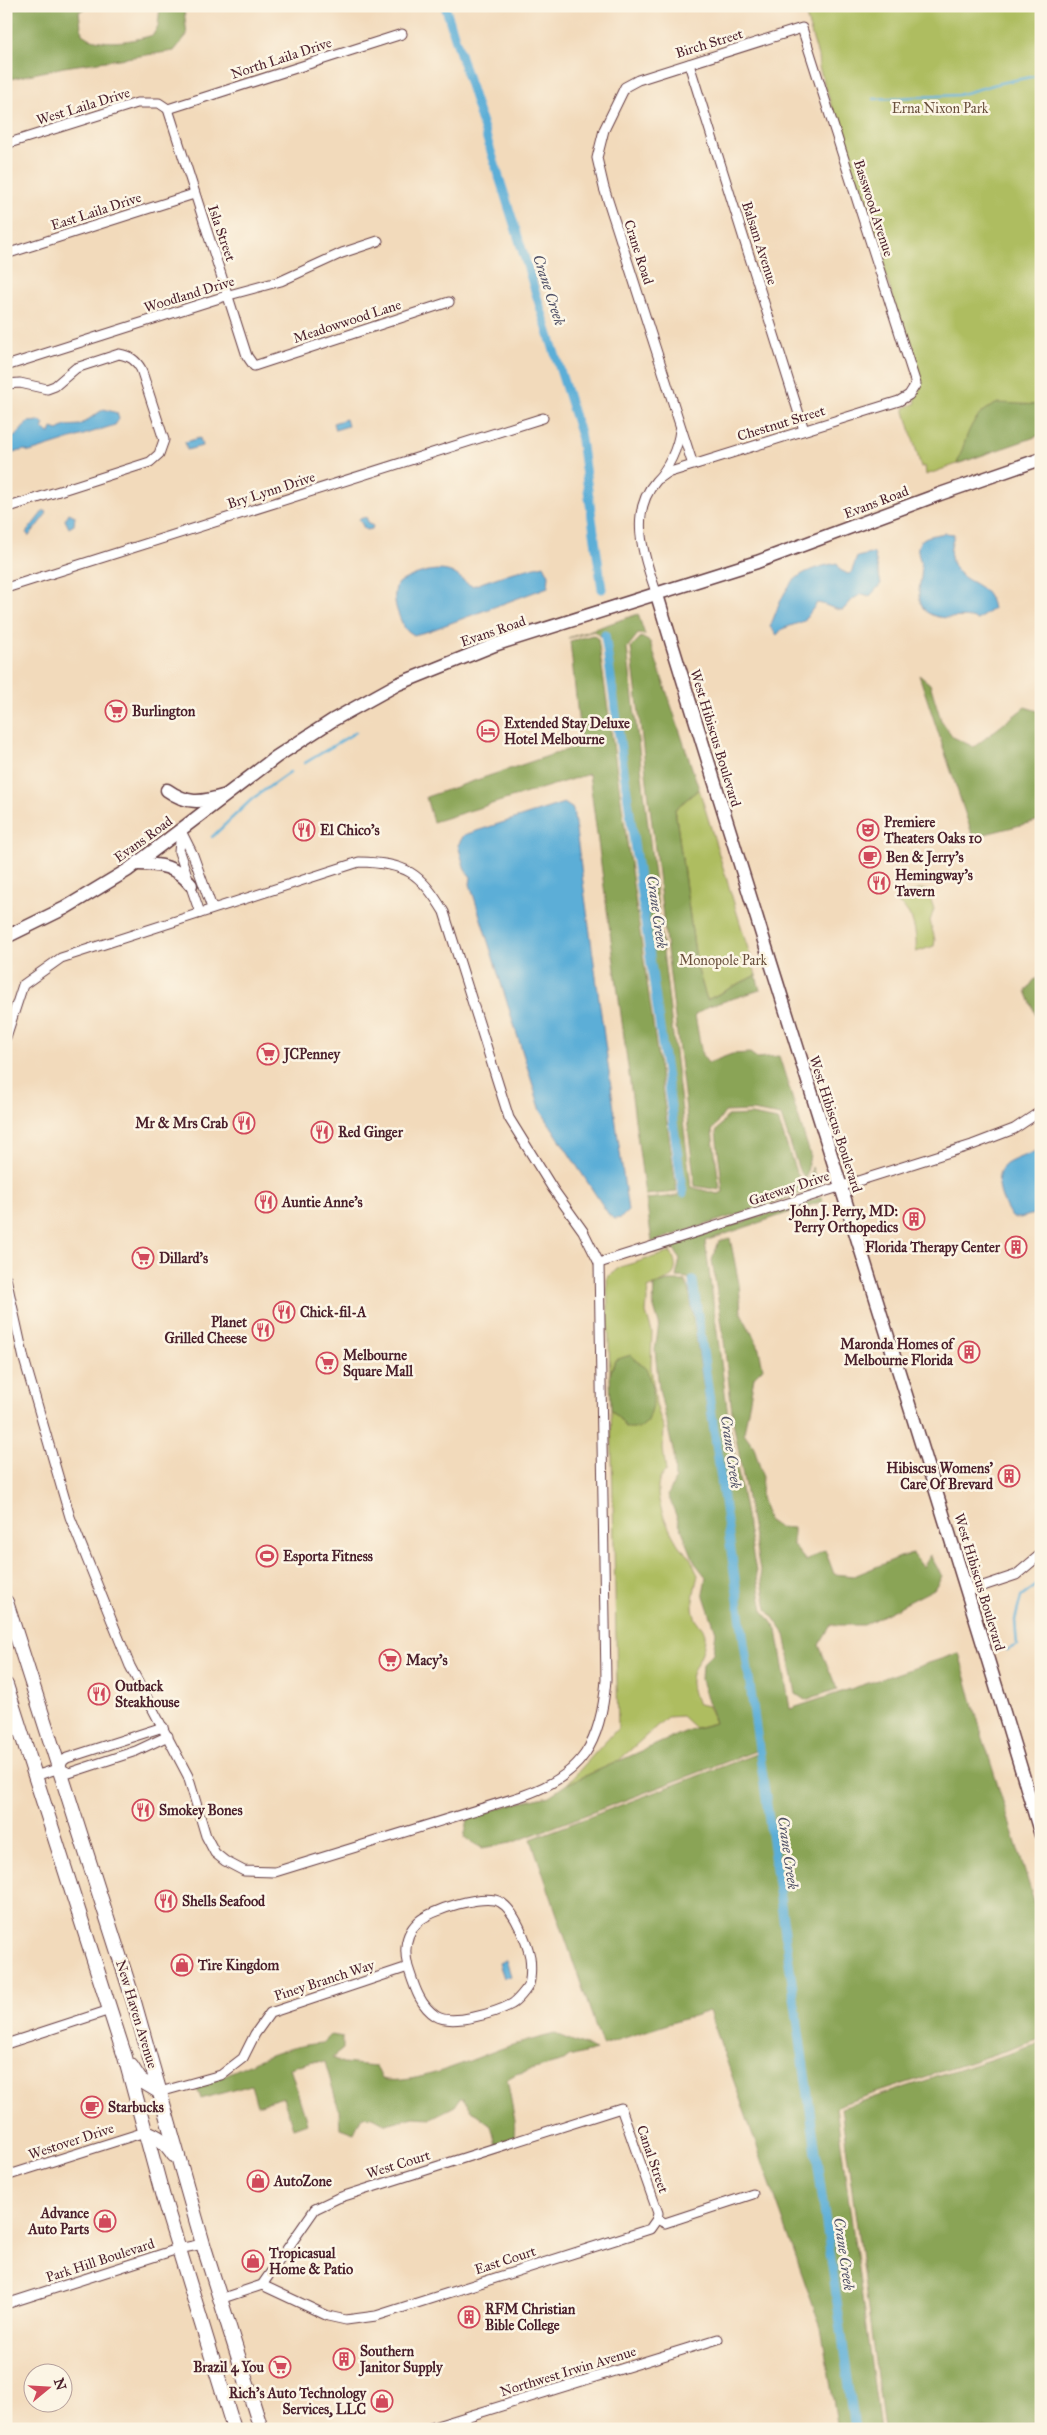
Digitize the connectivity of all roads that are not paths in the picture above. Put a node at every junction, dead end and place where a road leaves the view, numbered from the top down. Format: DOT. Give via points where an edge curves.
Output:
graph roads {
  1 [pos="802,28"];
  2 [pos="402,34"];
  3 [pos="689,64"];
  4 [pos="625,87"];
  5 [pos="168,109"];
  6 [pos="6,144"];
  7 [pos="194,194"];
  8 [pos="378,241"];
  9 [pos="6,254"];
  10 [pos="229,295"];
  11 [pos="448,302"];
  12 [pos="6,366"];
  13 [pos="254,366"];
  14 [pos="6,384"];
  15 [pos="909,395"];
  16 [pos="543,418"];
  17 [pos="680,426"];
  18 [pos="804,430"];
  19 [pos="1041,459"];
  20 [pos="693,465"];
  21 [pos="660,478"];
  22 [pos="6,508"];
  23 [pos="6,588"];
  24 [pos="657,595"];
  25 [pos="167,790"];
  26 [pos="226,795"];
  27 [pos="181,831"];
  28 [pos="138,864"];
  29 [pos="191,885"];
  30 [pos="212,908"];
  31 [pos="200,912"];
  32 [pos="6,937"];
  33 [pos="6,1037"];
  34 [pos="1041,1111"];
  35 [pos="840,1186"];
  36 [pos="599,1263"];
  37 [pos="6,1278"];
  38 [pos="1041,1554"];
  39 [pos="968,1591"];
  40 [pos="6,1602"];
  41 [pos="6,1685"];
  42 [pos="163,1727"];
  43 [pos="168,1736"];
  44 [pos="60,1768"];
  45 [pos="36,1776"];
  46 [pos="1041,1835"];
  47 [pos="408,1967"];
  48 [pos="110,2010"];
  49 [pos="6,2044"];
  50 [pos="125,2056"];
  51 [pos="160,2092"];
  52 [pos="621,2108"];
  53 [pos="145,2132"];
  54 [pos="179,2161"];
  55 [pos="6,2176"];
  56 [pos="753,2194"];
  57 [pos="657,2219"];
  58 [pos="203,2244"];
  59 [pos="178,2249"];
  60 [pos="262,2285"];
  61 [pos="220,2300"];
  62 [pos="6,2304"];
  63 [pos="718,2338"];
  64 [pos="234,2429"];
  65 [pos="261,2429"];
  66 [pos="427,2429"];
  1 -- 3 [label="street, Birch Street"];
  1 -- 15 [label="street, Basswood Avenue" via="916,384"];
  2 -- 5 [label="street, North Laila Drive"];
  3 -- 4 [label="street, Birch Street"];
  3 -- 18 [label="street, Balsam Avenue"];
  4 -- 17 [label="street, Crane Road" via="604,130 597,158"];
  5 -- 6 [label="street, West Laila Drive" via="159,103 137,103"];
  5 -- 7 [label="street, Isla Street"];
  7 -- 9 [label="street, East Laila Drive"];
  7 -- 10 [label="street, Isla Street"];
  8 -- 10 [label="street, Woodland Drive" via="342,253 281,281"];
  10 -- 12 [label="street, Woodland Drive"];
  10 -- 13 [label="street, Isla Street" via="247,356"];
  11 -- 13 [label="street, Meadowwood Lane"];
  14 -- 22 [label="street" via="20,383 47,389 76,368 120,354 126,356 138,362 164,440 159,454 150,462"];
  15 -- 18 [label="street, Chestnut Street" via="900,401"];
  16 -- 23 [label="street, Bry Lynn Drive"];
  17 -- 20 [label="street, Crane Road"];
  17 -- 21 [label="street" via="679,438"];
  18 -- 20 [label="street, Chestnut Street"];
  19 -- 24 [label="street, Evans Road"];
  20 -- 21 [label="street, Chestnut Street"];
  21 -- 24 [label="street" via="645,501 640,525 641,546"];
  24 -- 26 [label="street, Evans Road" via="498,644 398,684 305,737"];
  24 -- 35 [label="street, West Hibiscus Boulevard"];
  25 -- 26 [label="street" via="193,802"];
  26 -- 27 [label="street, Evans Road"];
  27 -- 28 [label="street, Evans Road"];
  27 -- 29 [label="street" via="179,852"];
  27 -- 30 [label="street"];
  28 -- 29 [label="street" via="171,868 182,874"];
  28 -- 32 [label="street, Evans Road" via="65,908"];
  29 -- 31 [label="street"];
  30 -- 31 [label="street"];
  30 -- 36 [label="street" via="359,862 385,862 414,874 432,892 444,912 509,1118 583,1231"];
  31 -- 33 [label="street" via="61,958 23,985"];
  34 -- 35 [label="street, Gateway Drive" via="1014,1129 972,1145"];
  35 -- 36 [label="street, Gateway Drive"];
  35 -- 39 [label="street, West Hibiscus Boulevard"];
  36 -- 43 [label="street" via="606,1680 603,1712 592,1744 568,1774 522,1796 275,1872 244,1871 225,1861 208,1840 188,1776"];
  37 -- 42 [label="street" via="24,1359 70,1517 130,1666"];
  38 -- 39 [label="street" via="1016,1575"];
  39 -- 46 [label="street, West Hibiscus Boulevard"];
  40 -- 44 [label="main road, New Haven Avenue"];
  41 -- 45 [label="main road, New Haven Avenue"];
  42 -- 43 [label="street"];
  42 -- 44 [label="street" via="67,1758"];
  43 -- 44 [label="street" via="136,1751 68,1773"];
  44 -- 45 [label="street"];
  44 -- 51 [label="main road, New Haven Avenue"];
  45 -- 48 [label="main road, New Haven Avenue"];
  47 -- 47 [label="street" via="405,1955 407,1937 418,1921 478,1899 500,1901 514,1915 530,1958 529,1984 513,2003 457,2021 436,2016 419,1998"];
  47 -- 51 [label="street, Piney Branch Way" via="270,2012 243,2058 221,2075"];
  48 -- 49 [label="street"];
  48 -- 50 [label="main road, New Haven Avenue"];
  50 -- 51 [label="main road" via="140,2080"];
  50 -- 53 [label="main road, New Haven Avenue"];
  51 -- 54 [label="main road, New Haven Avenue"];
  52 -- 57 [label="street, Canal Street" via="658,2213"];
  52 -- 60 [label="street, West Court" via="338,2198 315,2209"];
  53 -- 54 [label="main road" via="165,2142"];
  53 -- 55 [label="street, Westover Drive"];
  53 -- 59 [label="main road, New Haven Avenue"];
  54 -- 58 [label="main road, New Haven Avenue"];
  56 -- 57 [label="street" via="665,2223"];
  57 -- 60 [label="street, East Court" via="650,2229 376,2316 346,2320 328,2316"];
  58 -- 59 [label="street, Park Hill Boulevard"];
  58 -- 61 [label="main road, New Haven Avenue"];
  59 -- 62 [label="street, Park Hill Boulevard"];
  59 -- 64 [label="main road, New Haven Avenue"];
  60 -- 61 [label="street"];
  61 -- 65 [label="main road, New Haven Avenue"];
  63 -- 66 [label="street, Northwest Irwin Avenue"];
}
